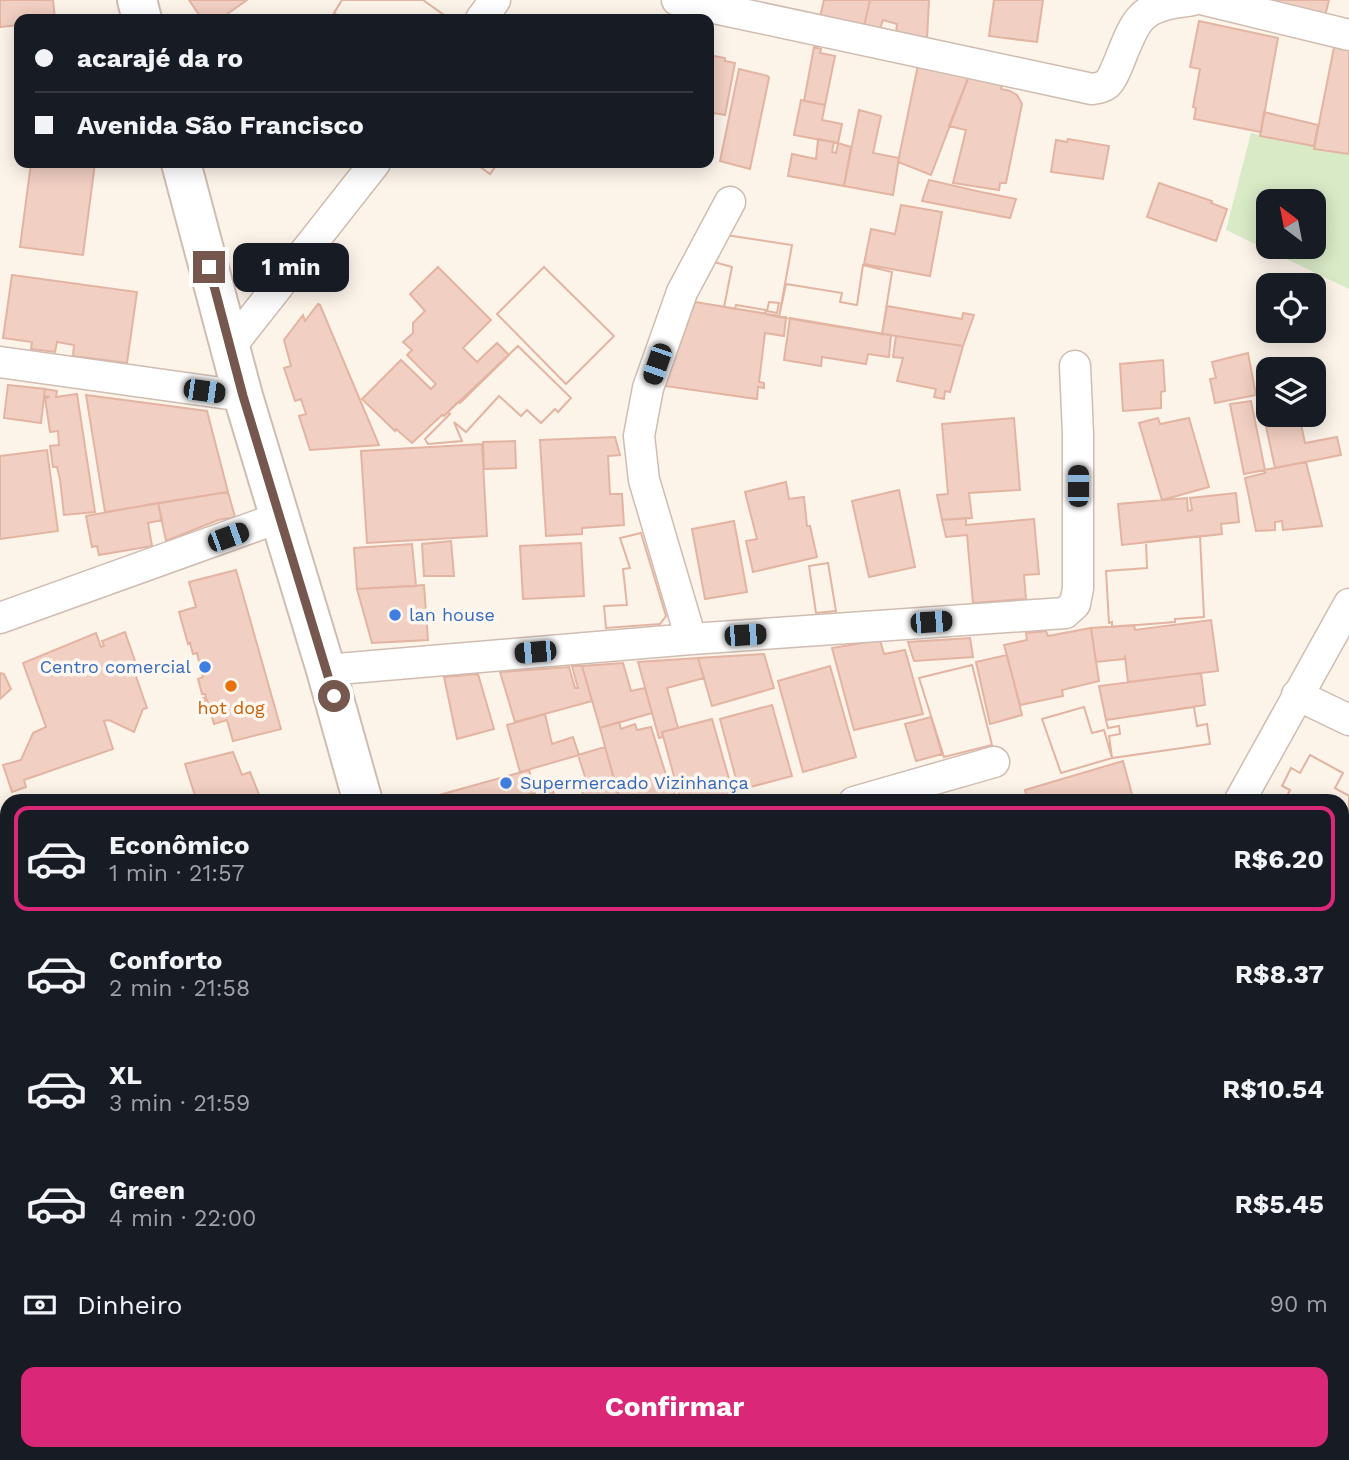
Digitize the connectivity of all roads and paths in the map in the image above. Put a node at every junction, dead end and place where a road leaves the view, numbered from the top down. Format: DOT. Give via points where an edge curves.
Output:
graph roads {
  1 [pos="677,0"];
  2 [pos="1193,0"];
  3 [pos="1205,0"];
  4 [pos="1349,35"];
  5 [pos="182,168"];
  6 [pos="371,168"];
  7 [pos="730,202"];
  8 [pos="231,346"];
  9 [pos="0,362"];
  10 [pos="1075,366"];
  11 [pos="243,396"];
  12 [pos="278,519"];
  13 [pos="1349,604"];
  14 [pos="0,618"];
  15 [pos="691,639"];
  16 [pos="326,670"];
  17 [pos="1297,695"];
  18 [pos="1349,720"];
  19 [pos="994,762"];
  20 [pos="361,794"];
  21 [pos="882,794"];
  22 [pos="1242,794"];
  1 -- 2 [label="street" via="1092,89 1109,82 1142,16 1164,5"];
  3 -- 4 [label="street"];
  5 -- 8 [label="street"];
  6 -- 8 [label="street"];
  7 -- 15 [label="street" via="682,292 648,388 639,436 644,480"];
  8 -- 11 [label="street"];
  9 -- 11 [label="street"];
  10 -- 15 [label="street" via="1078,588 1075,604 1065,613"];
  11 -- 12 [label="street"];
  12 -- 14 [label="street"];
  12 -- 16 [label="street"];
  13 -- 17 [label="street"];
  15 -- 16 [label="street"];
  16 -- 20 [label="street"];
  17 -- 18 [label="street"];
  17 -- 22 [label="street"];
  19 -- 21 [label="street"];
}
